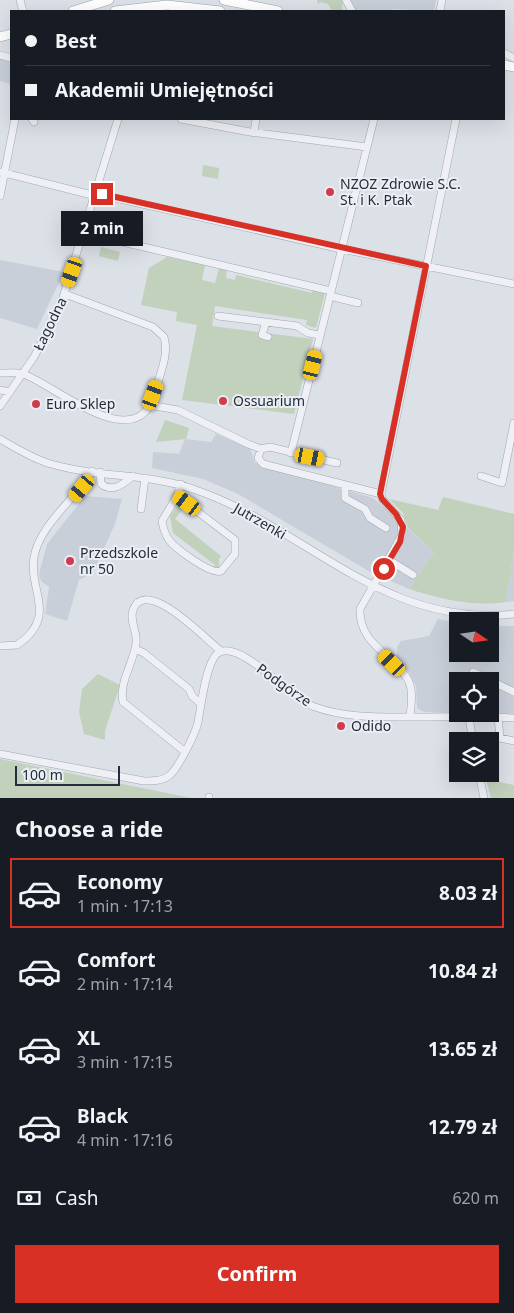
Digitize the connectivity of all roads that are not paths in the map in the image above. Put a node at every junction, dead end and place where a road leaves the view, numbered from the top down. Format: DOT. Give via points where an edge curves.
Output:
graph roads {
  1 [pos="106,0"];
  2 [pos="442,0"];
  3 [pos="226,1"];
  4 [pos="137,6"];
  5 [pos="152,6"];
  6 [pos="76,10"];
  7 [pos="119,10"];
  8 [pos="213,10"];
  9 [pos="273,10"];
  10 [pos="440,10"];
  11 [pos="15,120"];
  12 [pos="118,120"];
  13 [pos="186,120"];
  14 [pos="256,120"];
  15 [pos="374,120"];
  16 [pos="456,120"];
  17 [pos="254,133"];
  18 [pos="367,147"];
  19 [pos="2,172"];
  20 [pos="0,196"];
  21 [pos="96,196"];
  22 [pos="84,233"];
  23 [pos="341,249"];
  24 [pos="426,266"];
  25 [pos="514,284"];
  26 [pos="331,293"];
  27 [pos="65,294"];
  28 [pos="358,304"];
  29 [pos="218,316"];
  30 [pos="266,322"];
  31 [pos="320,335"];
  32 [pos="268,336"];
  33 [pos="0,373"];
  34 [pos="23,374"];
  35 [pos="0,390"];
  36 [pos="10,392"];
  37 [pos="149,405"];
  38 [pos="0,406"];
  39 [pos="514,423"];
  40 [pos="0,439"];
  41 [pos="261,449"];
  42 [pos="291,453"];
  43 [pos="337,462"];
  44 [pos="92,472"];
  45 [pos="100,472"];
  46 [pos="133,476"];
  47 [pos="481,476"];
  48 [pos="145,478"];
  49 [pos="181,484"];
  50 [pos="346,487"];
  51 [pos="380,494"];
  52 [pos="177,496"];
  53 [pos="141,509"];
  54 [pos="386,528"];
  55 [pos="389,560"];
  56 [pos="413,575"];
  57 [pos="373,586"];
  58 [pos="514,614"];
  59 [pos="0,646"];
  60 [pos="135,649"];
  61 [pos="221,651"];
  62 [pos="499,685"];
  63 [pos="514,692"];
  64 [pos="200,703"];
  65 [pos="410,717"];
  66 [pos="499,717"];
  67 [pos="449,718"];
  68 [pos="514,718"];
  69 [pos="498,722"];
  70 [pos="514,741"];
  71 [pos="184,751"];
  72 [pos="0,754"];
  73 [pos="481,782"];
  74 [pos="484,798"];
  1 -- 6 [label="main road"];
  2 -- 10 [label="street"];
  3 -- 9 [label="main road"];
  4 -- 5 [label="main road"];
  4 -- 7 [label="main road"];
  5 -- 8 [label="main road"];
  11 -- 19 [label="street"];
  12 -- 21 [label="street, Łagodna"];
  13 -- 17 [label="street"];
  14 -- 17 [label="street"];
  15 -- 18 [label="street"];
  16 -- 24 [label="street"];
  17 -- 18 [label="street"];
  18 -- 23 [label="street"];
  19 -- 20 [label="street"];
  19 -- 21 [label="street"];
  21 -- 22 [label="street, Łagodna"];
  21 -- 23 [label="street" via="111,196"];
  22 -- 26 [label="street"];
  22 -- 27 [label="street, Łagodna"];
  23 -- 24 [label="street"];
  23 -- 26 [label="street"];
  24 -- 25 [label="street"];
  24 -- 51 [label="street"];
  26 -- 28 [label="street"];
  26 -- 31 [label="street"];
  27 -- 34 [label="street, Łagodna" via="41,346"];
  27 -- 37 [label="street" via="159,330 166,353"];
  29 -- 30 [label="street"];
  30 -- 31 [label="street" via="298,326 308,333"];
  30 -- 32 [label="street" via="262,335"];
  31 -- 42 [label="street"];
  33 -- 34 [label="street"];
  34 -- 36 [label="street, Łagodna"];
  34 -- 37 [label="street" via="96,413 132,418 140,416"];
  35 -- 36 [label="street"];
  36 -- 38 [label="street, Łagodna"];
  37 -- 41 [label="street" via="178,410"];
  39 -- 47 [label="street" via="502,483"];
  40 -- 44 [label="street, Jutrzenki" via="51,464"];
  41 -- 42 [label="street" via="270,447"];
  41 -- 50 [label="street" via="258,458 262,464"];
  42 -- 43 [label="street"];
  44 -- 45 [label="street, Jutrzenki"];
  44 -- 59 [label="street" via="44,533 35,552 33,568 40,603 33,629 17,645"];
  45 -- 46 [label="street, Jutrzenki"];
  45 -- 46 [label="street" via="102,484 111,488 117,488"];
  46 -- 48 [label="street, Jutrzenki"];
  48 -- 49 [label="street, Jutrzenki"];
  48 -- 53 [label="street"];
  49 -- 52 [label="street"];
  49 -- 57 [label="street, Jutrzenki" via="243,510"];
  50 -- 51 [label="street"];
  50 -- 54 [label="street" via="345,498"];
  51 -- 55 [label="street" via="403,527 400,542"];
  52 -- 52 [label="street" via="162,521 169,540 212,572 221,571 235,554 235,540"];
  55 -- 56 [label="street"];
  55 -- 57 [label="street"];
  57 -- 58 [label="street, Jutrzenki" via="428,608 478,614"];
  57 -- 65 [label="street" via="363,600 360,619 369,639 407,678 412,700"];
  60 -- 61 [label="street, Podgórze" via="137,637 132,612 136,603 144,599 156,600 174,612"];
  60 -- 64 [label="street" via="181,683"];
  60 -- 71 [label="street, Podgórze" via="121,693 124,702"];
  61 -- 64 [label="street" via="212,661"];
  61 -- 65 [label="street, Podgórze" via="240,654 297,697 323,710 341,715"];
  62 -- 63 [label="street"];
  64 -- 71 [label="street" via="198,723"];
  65 -- 67 [label="street, Podgórze"];
  66 -- 68 [label="street, Podgórze"];
  69 -- 70 [label="street" via="500,738"];
  71 -- 72 [label="street" via="178,765 165,778 144,781"];
  73 -- 74 [label="street"];
}
